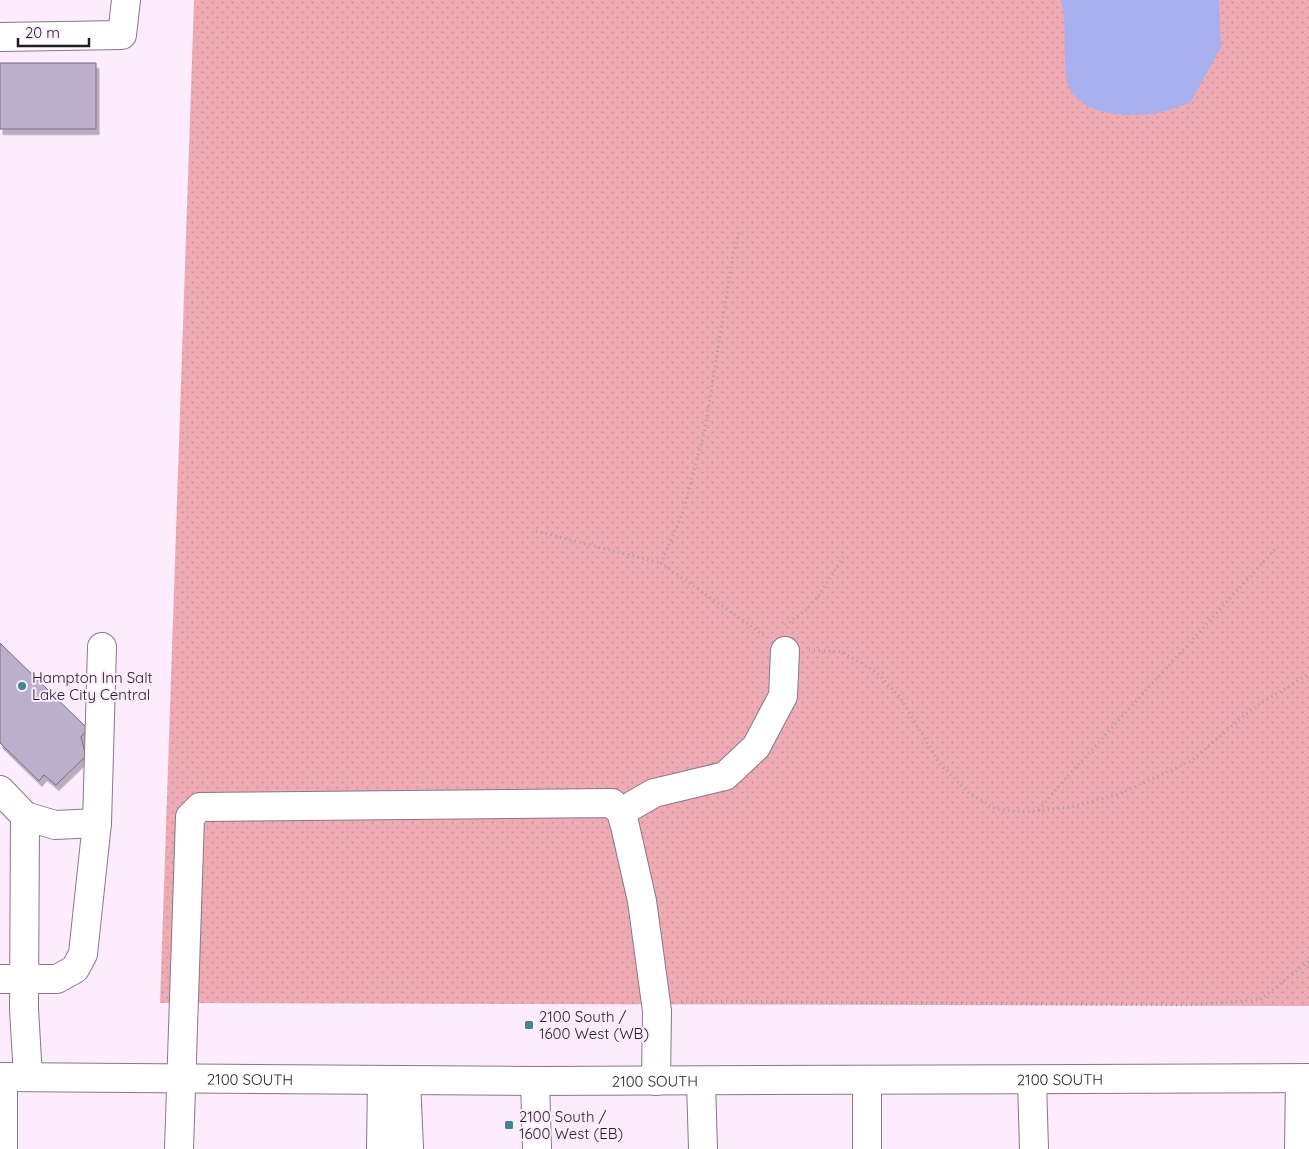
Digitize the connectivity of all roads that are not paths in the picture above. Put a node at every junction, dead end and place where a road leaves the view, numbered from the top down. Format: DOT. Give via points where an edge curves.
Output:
graph roads {
  1 [pos="126,0"];
  2 [pos="0,37"];
  3 [pos="778,645"];
  4 [pos="102,648"];
  5 [pos="0,790"];
  6 [pos="620,812"];
  7 [pos="25,816"];
  8 [pos="97,823"];
  9 [pos="12,979"];
  10 [pos="10,1077"];
  11 [pos="1305,1078"];
  12 [pos="180,1079"];
  13 [pos="394,1080"];
  14 [pos="535,1080"];
  15 [pos="656,1080"];
  16 [pos="701,1080"];
  17 [pos="867,1080"];
  18 [pos="1032,1080"];
  19 [pos="3,1149"];
  20 [pos="179,1149"];
  21 [pos="381,1149"];
  22 [pos="409,1149"];
  23 [pos="537,1149"];
  24 [pos="703,1149"];
  25 [pos="867,1149"];
  26 [pos="1034,1149"];
  27 [pos="1299,1149"];
  1 -- 2 [label="street" via="122,35"];
  3 -- 6 [label="street" via="783,696 756,747 725,776 654,793"];
  4 -- 8 [label="street"];
  5 -- 7 [label="street"];
  6 -- 12 [label="street" via="612,803 200,806 190,817"];
  6 -- 15 [label="street" via="642,901 654,988"];
  7 -- 8 [label="street" via="55,825"];
  7 -- 9 [label="street"];
  8 -- 9 [label="street" via="83,954 75,969 65,976 48,980"];
  9 -- 10 [label="street"];
  10 -- 12 [label="street, 2100 SOUTH"];
  10 -- 19 [label="street"];
  11 -- 18 [label="street, 2100 SOUTH"];
  11 -- 27 [label="street"];
  12 -- 13 [label="street, 2100 SOUTH"];
  12 -- 20 [label="street"];
  13 -- 14 [label="street, 2100 SOUTH"];
  13 -- 21 [label="street"];
  13 -- 22 [label="street"];
  14 -- 15 [label="street, 2100 SOUTH"];
  14 -- 23 [label="street"];
  15 -- 16 [label="street, 2100 SOUTH"];
  16 -- 17 [label="street, 2100 SOUTH"];
  16 -- 24 [label="street"];
  17 -- 18 [label="street, 2100 SOUTH"];
  17 -- 25 [label="street"];
  18 -- 26 [label="street"];
}
